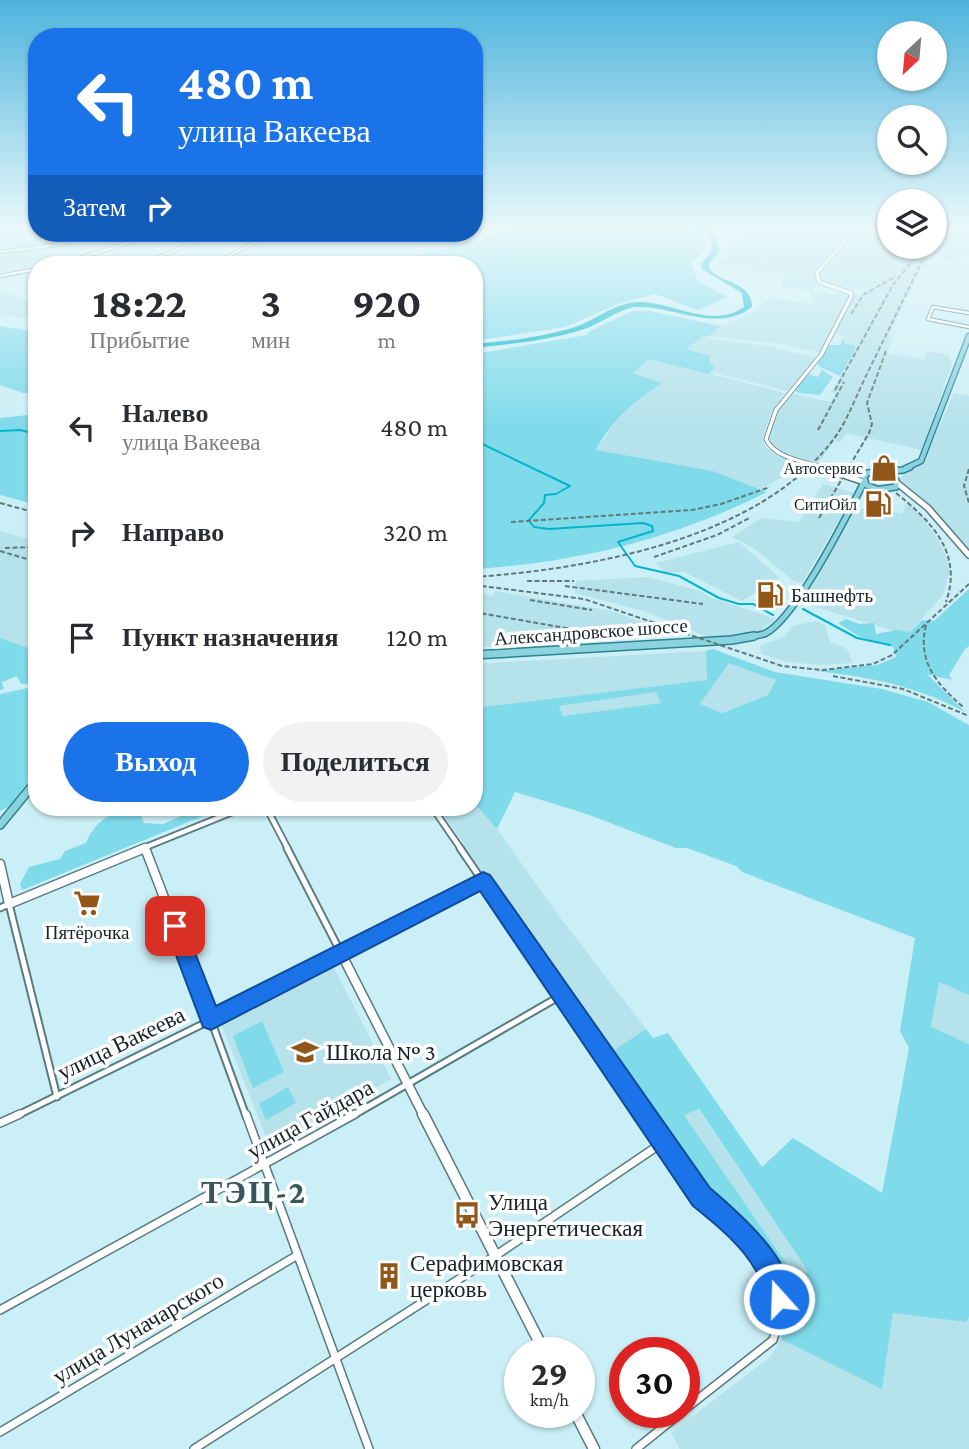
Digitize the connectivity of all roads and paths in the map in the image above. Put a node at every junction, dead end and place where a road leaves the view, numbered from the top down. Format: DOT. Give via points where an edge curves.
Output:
graph roads {
  1 [pos="851,294"];
  2 [pos="969,313"];
  3 [pos="969,327"];
  4 [pos="969,336"];
  5 [pos="903,470"];
  6 [pos="883,473"];
  7 [pos="865,480"];
  8 [pos="896,482"];
  9 [pos="888,490"];
  10 [pos="878,491"];
  11 [pos="861,492"];
  12 [pos="909,494"];
  13 [pos="969,555"];
  14 [pos="483,654"];
  15 [pos="28,791"];
  16 [pos="224,816"];
  17 [pos="271,816"];
  18 [pos="438,816"];
  19 [pos="0,825"];
  20 [pos="145,848"];
  21 [pos="0,864"];
  22 [pos="483,880"];
  23 [pos="9,904"];
  24 [pos="0,908"];
  25 [pos="342,955"];
  26 [pos="562,995"];
  27 [pos="211,1020"];
  28 [pos="407,1085"];
  29 [pos="57,1097"];
  30 [pos="0,1123"];
  31 [pos="662,1143"];
  32 [pos="265,1164"];
  33 [pos="296,1256"];
  34 [pos="495,1256"];
  35 [pos="0,1310"];
  36 [pos="537,1337"];
  37 [pos="334,1358"];
  38 [pos="700,1398"];
  39 [pos="583,1428"];
  40 [pos="662,1428"];
  41 [pos="0,1432"];
  42 [pos="194,1449"];
  43 [pos="369,1449"];
  44 [pos="594,1449"];
  45 [pos="636,1449"];
  1 -- 7 [label="street" via="821,355 776,410 766,439 779,453"];
  2 -- 3 [label="street" via="933,307 928,319"];
  4 -- 5 [label="main road" via="923,457"];
  5 -- 6 [label="main road"];
  5 -- 8 [label="main road"];
  6 -- 7 [label="main road"];
  6 -- 8 [label="main road"];
  7 -- 10 [label="main road" via="869,488"];
  7 -- 11 [label="main road, Александровское шоссе"];
  8 -- 9 [label="main road" via="896,487"];
  8 -- 12 [label="street"];
  9 -- 10 [label="main road"];
  9 -- 12 [label="street"];
  10 -- 11 [label="main road"];
  11 -- 14 [label="main road, Александровское шоссе" via="784,618 759,636"];
  12 -- 13 [label="street" via="928,508"];
  15 -- 19 [label="main road"];
  16 -- 20 [label="street"];
  17 -- 25 [label="street"];
  18 -- 22 [label="street"];
  20 -- 23 [label="street"];
  20 -- 27 [label="street"];
  21 -- 23 [label="street"];
  22 -- 25 [label="street, улица Вакеева"];
  22 -- 26 [label="street"];
  23 -- 24 [label="street"];
  23 -- 29 [label="street"];
  25 -- 27 [label="street, улица Вакеева"];
  25 -- 28 [label="street"];
  26 -- 28 [label="street, улица Гайдара"];
  26 -- 31 [label="street"];
  27 -- 29 [label="street, улица Вакеева"];
  27 -- 32 [label="street"];
  28 -- 32 [label="street, улица Гайдара"];
  28 -- 34 [label="street"];
  29 -- 30 [label="street, улица Вакеева"];
  31 -- 34 [label="street"];
  31 -- 38 [label="street" via="702,1197 756,1248 772,1273 779,1299 779,1329 773,1340"];
  32 -- 33 [label="street"];
  32 -- 35 [label="street, улица Гайдара"];
  33 -- 37 [label="street"];
  33 -- 41 [label="street, улица Луначарского"];
  34 -- 36 [label="street"];
  34 -- 37 [label="street"];
  37 -- 42 [label="street"];
  37 -- 43 [label="street"];
  39 -- 44 [label="street"];
  40 -- 45 [label="street"];
}
